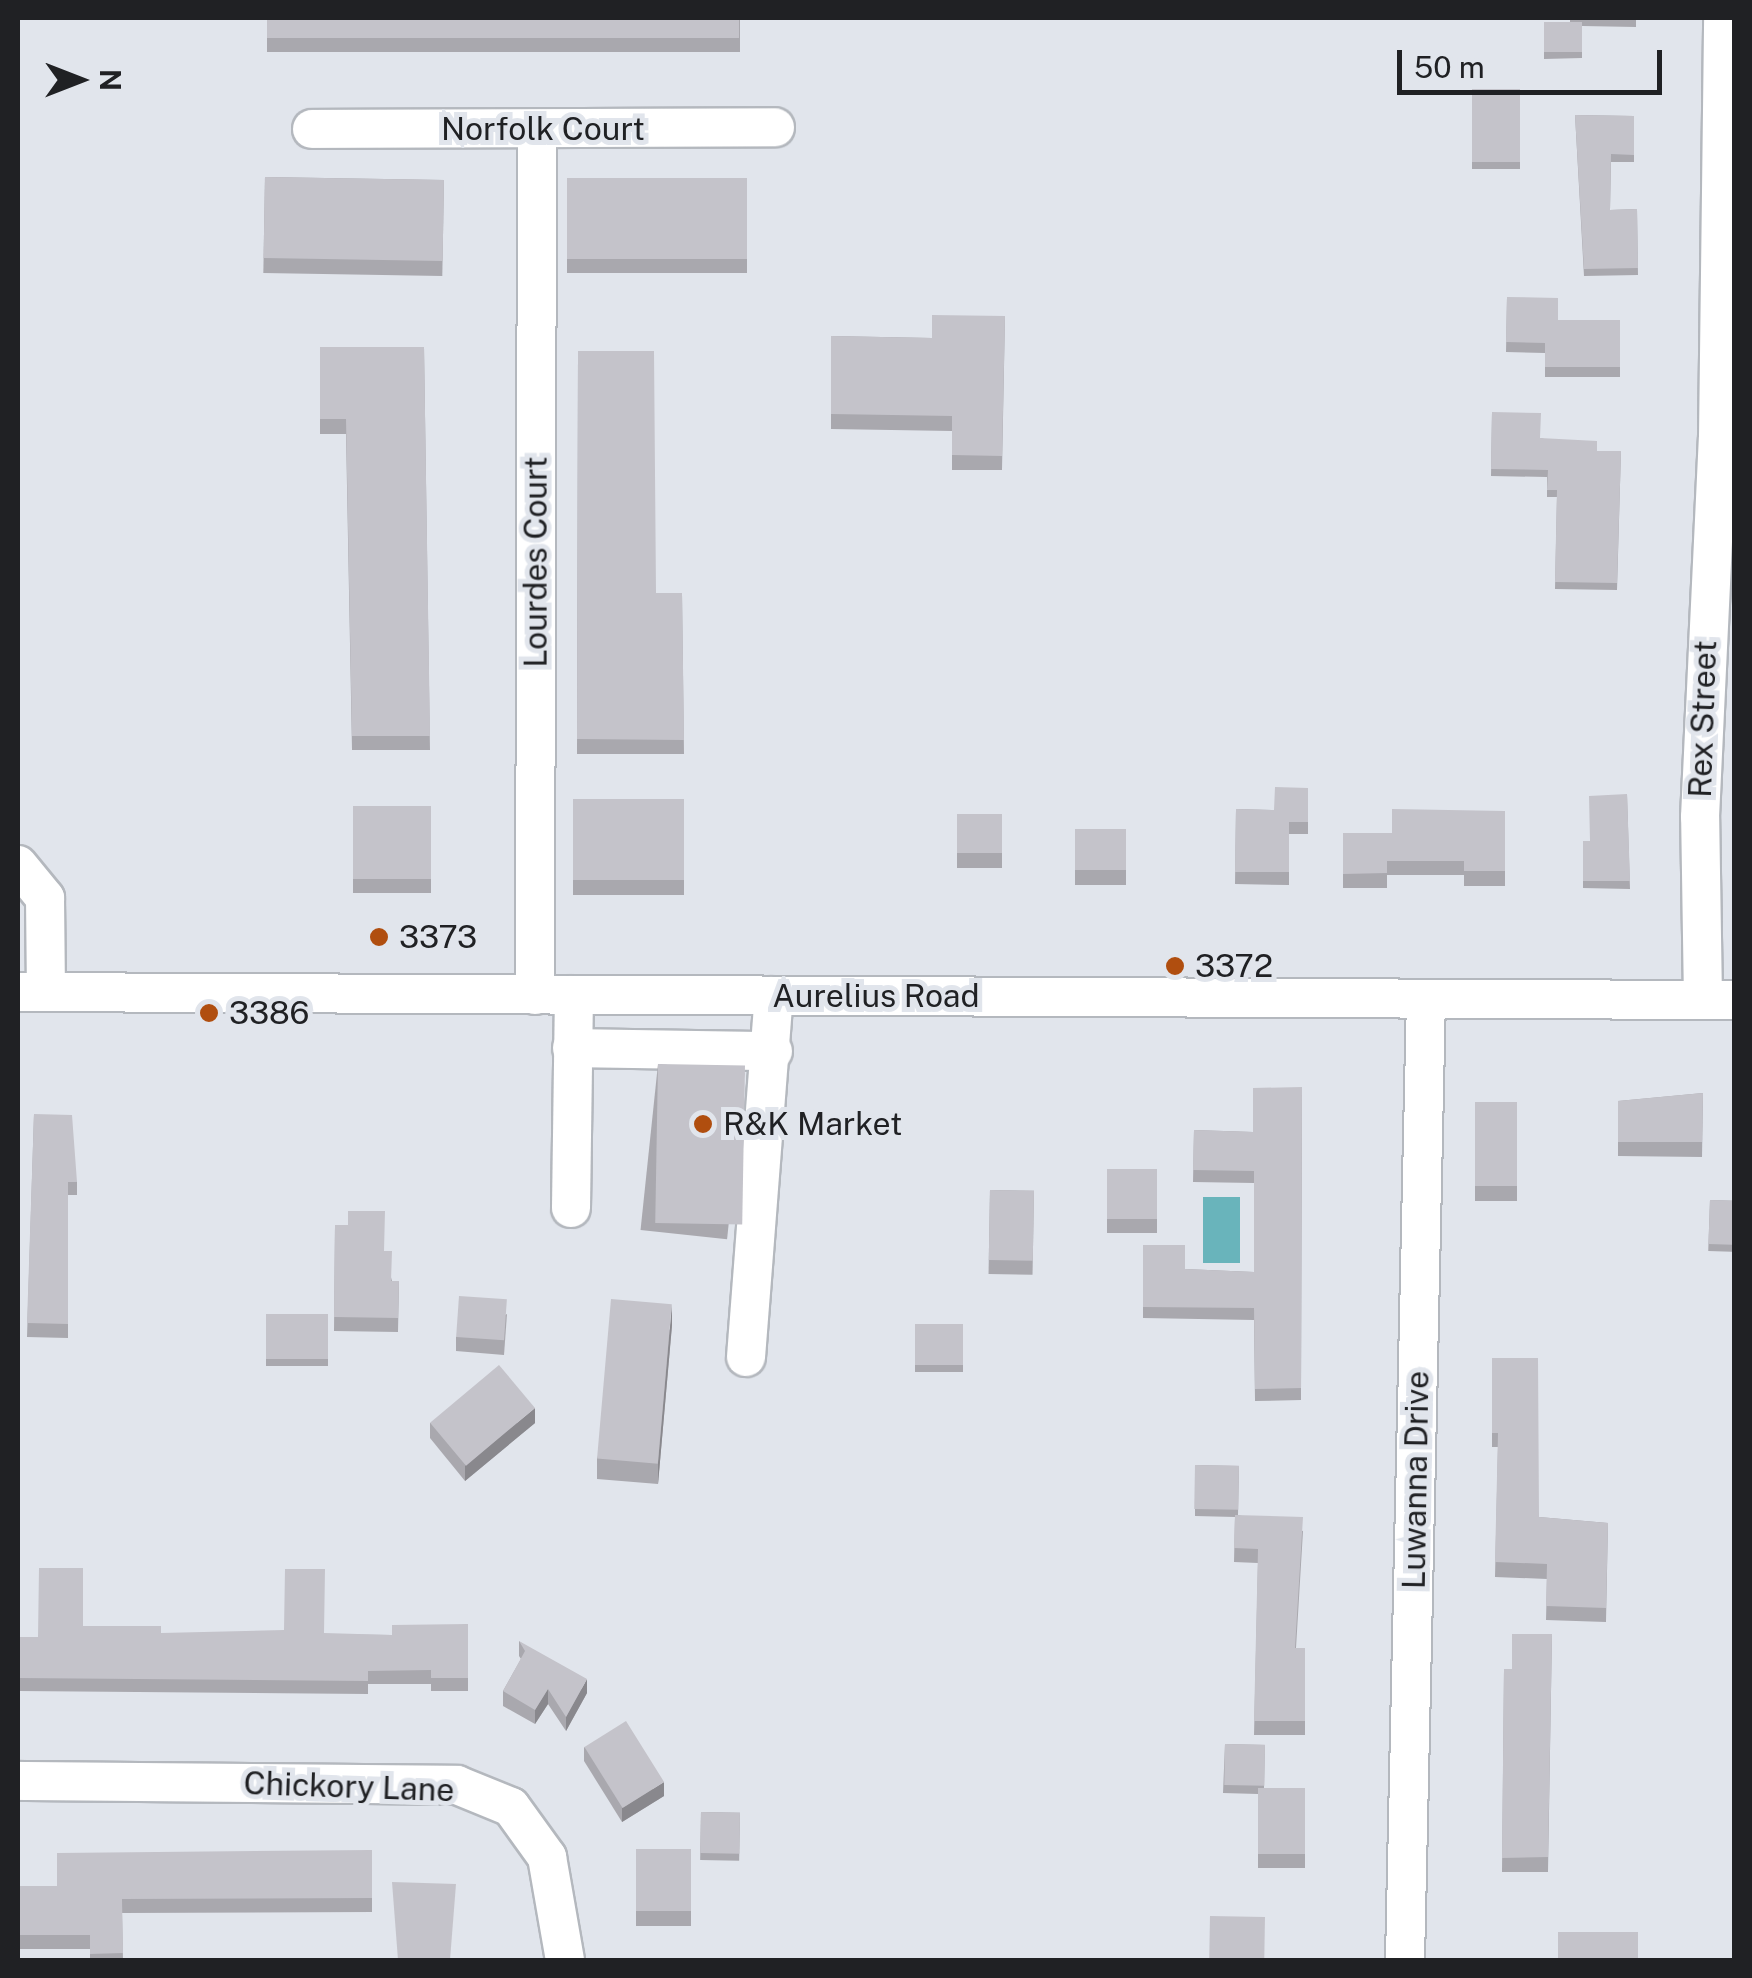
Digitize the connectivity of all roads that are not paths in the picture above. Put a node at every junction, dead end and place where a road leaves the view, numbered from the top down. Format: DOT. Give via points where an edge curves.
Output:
graph roads {
  1 [pos="1723,18"];
  2 [pos="775,127"];
  3 [pos="312,129"];
  4 [pos="537,130"];
  5 [pos="18,865"];
  6 [pos="32,992"];
  7 [pos="536,994"];
  8 [pos="574,995"];
  9 [pos="774,996"];
  10 [pos="1426,999"];
  11 [pos="1718,1000"];
  12 [pos="572,1048"];
  13 [pos="772,1050"];
  14 [pos="571,1208"];
  15 [pos="746,1357"];
  16 [pos="18,1781"];
  17 [pos="565,1960"];
  18 [pos="1406,1960"];
  1 -- 11 [label="street, Rex Street" via="1718,438 1700,818"];
  2 -- 4 [label="street, Norfolk Court"];
  3 -- 4 [label="street, Norfolk Court"];
  4 -- 7 [label="street, Lourdes Court"];
  5 -- 6 [label="street" via="45,898"];
  6 -- 7 [label="street, Aurelius Road"];
  7 -- 8 [label="street, Aurelius Road"];
  8 -- 9 [label="street, Aurelius Road"];
  8 -- 12 [label="street"];
  9 -- 10 [label="street, Aurelius Road"];
  9 -- 13 [label="street"];
  10 -- 11 [label="street, Aurelius Road"];
  10 -- 18 [label="street, Luwanna Drive"];
  12 -- 13 [label="street"];
  12 -- 14 [label="street"];
  13 -- 15 [label="street"];
  16 -- 17 [label="street, Chickory Lane" via="457,1785 511,1806 546,1857"];
}
